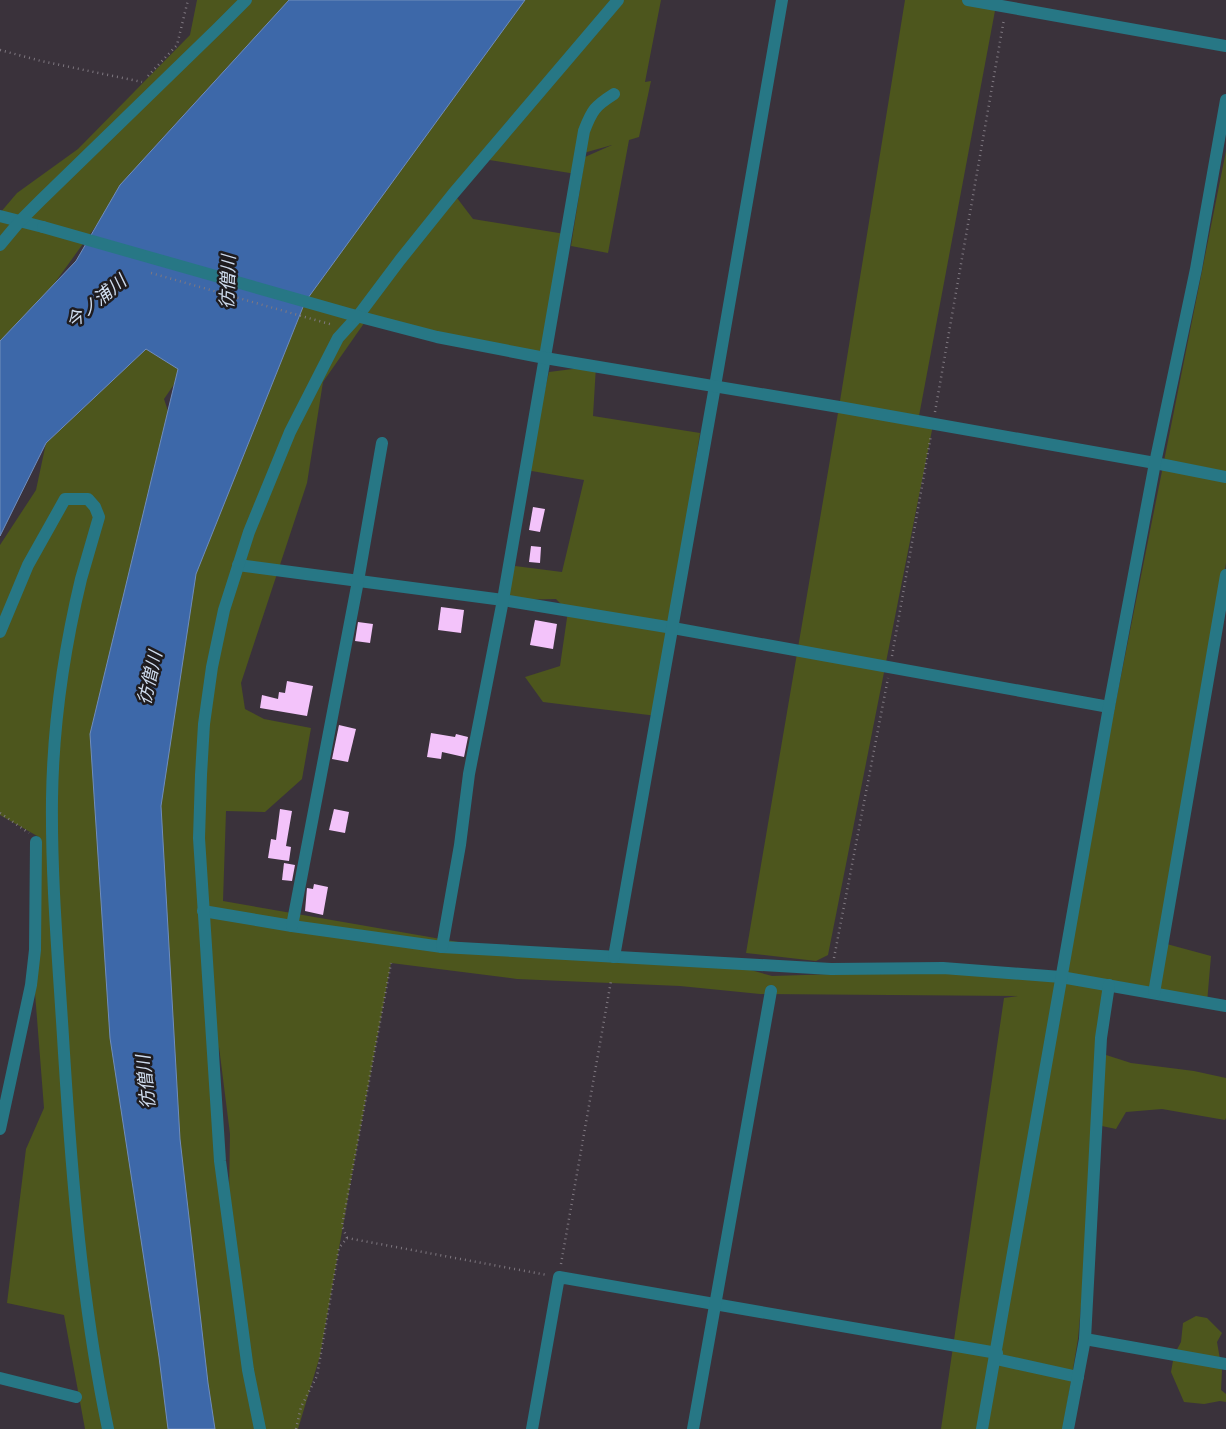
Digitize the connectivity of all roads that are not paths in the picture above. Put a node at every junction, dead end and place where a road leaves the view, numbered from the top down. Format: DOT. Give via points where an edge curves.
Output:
graph roads {
  1 [pos="246,0"];
  2 [pos="618,0"];
  3 [pos="782,0"];
  4 [pos="968,0"];
  5 [pos="1226,46"];
  6 [pos="614,94"];
  7 [pos="1226,100"];
  8 [pos="0,216"];
  9 [pos="20,221"];
  10 [pos="0,245"];
  11 [pos="353,315"];
  12 [pos="545,358"];
  13 [pos="715,386"];
  14 [pos="382,443"];
  15 [pos="1155,463"];
  16 [pos="1226,477"];
  17 [pos="238,565"];
  18 [pos="1226,575"];
  19 [pos="358,581"];
  20 [pos="503,600"];
  21 [pos="673,628"];
  22 [pos="0,632"];
  23 [pos="1109,706"];
  24 [pos="36,842"];
  25 [pos="204,911"];
  26 [pos="292,926"];
  27 [pos="442,947"];
  28 [pos="614,957"];
  29 [pos="1061,976"];
  30 [pos="1109,985"];
  31 [pos="771,991"];
  32 [pos="1154,993"];
  33 [pos="1226,1006"];
  34 [pos="0,1129"];
  35 [pos="716,1305"];
  36 [pos="1085,1339"];
  37 [pos="996,1356"];
  38 [pos="1226,1364"];
  39 [pos="1078,1377"];
  40 [pos="0,1378"];
  41 [pos="76,1397"];
  42 [pos="108,1429"];
  43 [pos="260,1429"];
  44 [pos="532,1429"];
  45 [pos="693,1429"];
  46 [pos="982,1429"];
  47 [pos="1068,1429"];
  1 -- 9 [label="street"];
  2 -- 11 [label="street"];
  3 -- 13 [label="street"];
  4 -- 5 [label="street"];
  6 -- 12 [label="street" via="598,103 584,131"];
  7 -- 15 [label="street" via="1196,269"];
  8 -- 9 [label="street"];
  9 -- 10 [label="street"];
  9 -- 11 [label="street"];
  11 -- 12 [label="street" via="438,337"];
  11 -- 17 [label="street" via="290,432"];
  12 -- 13 [label="street"];
  12 -- 20 [label="street"];
  13 -- 15 [label="street"];
  13 -- 21 [label="street"];
  14 -- 19 [label="street"];
  15 -- 16 [label="street"];
  15 -- 23 [label="street"];
  17 -- 19 [label="street"];
  17 -- 25 [label="street" via="224,610 204,724 199,838"];
  18 -- 32 [label="street"];
  19 -- 20 [label="street"];
  19 -- 26 [label="street"];
  20 -- 21 [label="street"];
  20 -- 27 [label="street" via="469,774"];
  21 -- 23 [label="street"];
  21 -- 28 [label="street"];
  22 -- 42 [label="street" via="28,565 65,499 88,499 98,517 66,651 52,797 53,860 73,1184 82,1272"];
  23 -- 29 [label="street"];
  24 -- 34 [label="street" via="35,950 31,986"];
  25 -- 26 [label="street"];
  25 -- 43 [label="street" via="220,1161 248,1370"];
  26 -- 27 [label="street"];
  27 -- 28 [label="street"];
  28 -- 29 [label="street" via="831,969 943,968"];
  29 -- 30 [label="street"];
  29 -- 37 [label="street"];
  30 -- 32 [label="street"];
  30 -- 36 [label="street" via="1101,1038"];
  31 -- 35 [label="street"];
  32 -- 33 [label="street"];
  35 -- 37 [label="street"];
  35 -- 44 [label="street" via="559,1278"];
  35 -- 45 [label="street"];
  36 -- 38 [label="street"];
  36 -- 39 [label="street"];
  37 -- 39 [label="street"];
  37 -- 46 [label="street"];
  39 -- 47 [label="street"];
  40 -- 41 [label="street"];
}
